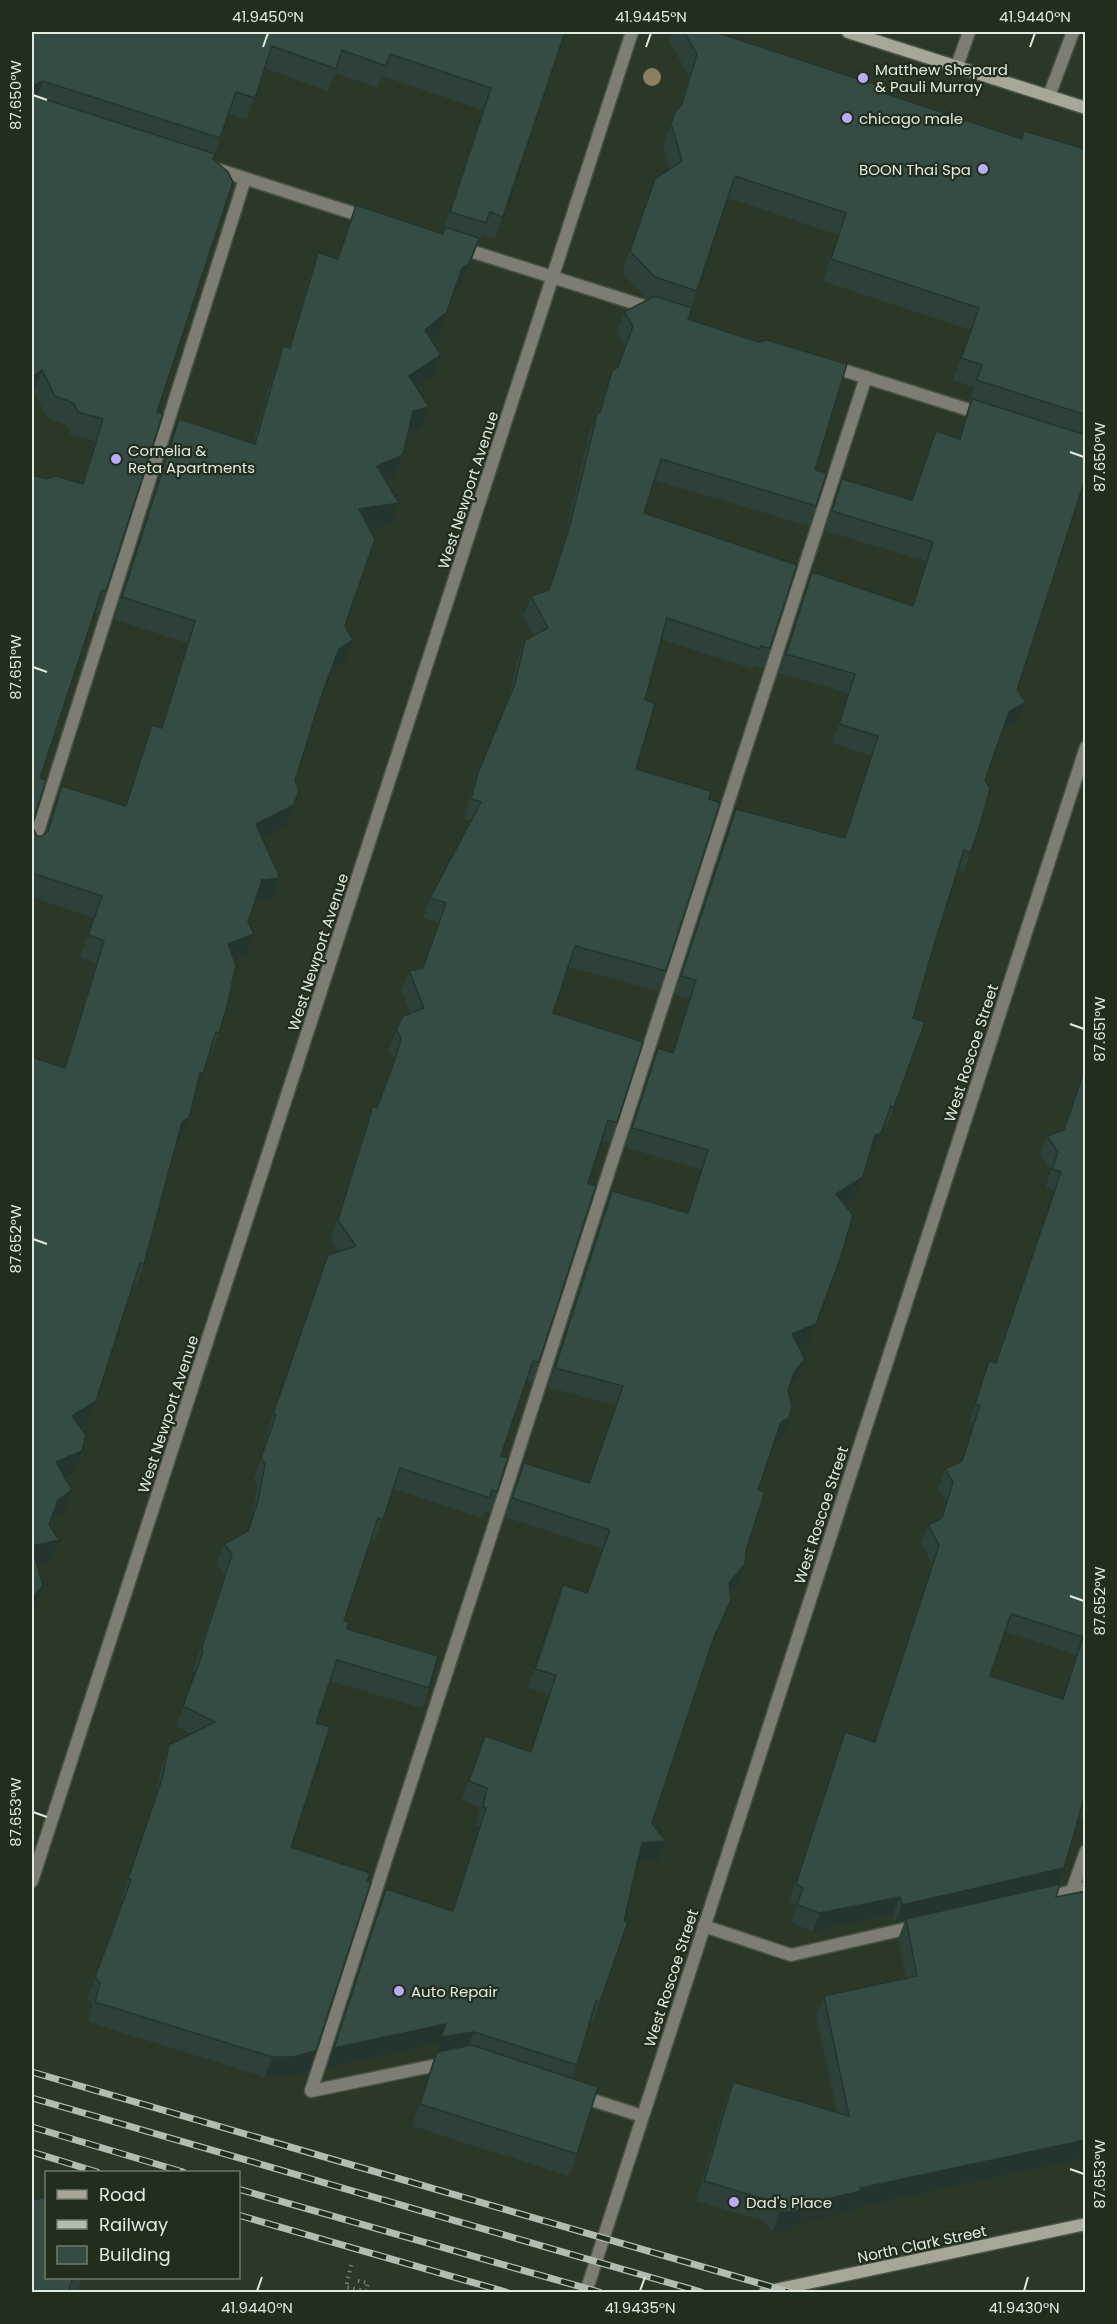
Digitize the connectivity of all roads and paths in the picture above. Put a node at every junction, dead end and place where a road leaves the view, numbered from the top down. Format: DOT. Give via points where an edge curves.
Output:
graph roads {
  1 [pos="632,32"];
  2 [pos="848,32"];
  3 [pos="969,32"];
  4 [pos="1073,32"];
  5 [pos="957,66"];
  6 [pos="1049,96"];
  7 [pos="1086,108"];
  8 [pos="200,165"];
  9 [pos="245,179"];
  10 [pos="381,222"];
  11 [pos="449,244"];
  12 [pos="553,277"];
  13 [pos="668,314"];
  14 [pos="822,363"];
  15 [pos="866,377"];
  16 [pos="998,419"];
  17 [pos="1086,747"];
  18 [pos="32,850"];
  19 [pos="1086,1851"];
  20 [pos="32,1881"];
  21 [pos="1086,1888"];
  22 [pos="1072,1891"];
  23 [pos="1027,1902"];
  24 [pos="926,1924"];
  25 [pos="704,1926"];
  26 [pos="464,2059"];
  27 [pos="564,2091"];
  28 [pos="642,2116"];
  29 [pos="1086,2224"];
  30 [pos="351,2265"];
  31 [pos="354,2280"];
  32 [pos="586,2292"];
  33 [pos="765,2292"];
  1 -- 12 [label="street, West Newport Avenue"];
  2 -- 5 [label="main road"];
  3 -- 5 [label="street"];
  4 -- 6 [label="street"];
  5 -- 6 [label="main road"];
  6 -- 7 [label="main road"];
  8 -- 9 [label="street"];
  9 -- 10 [label="street"];
  9 -- 18 [label="street"];
  11 -- 12 [label="street"];
  12 -- 13 [label="street"];
  12 -- 20 [label="street, West Newport Avenue"];
  14 -- 15 [label="street"];
  15 -- 16 [label="street"];
  15 -- 26 [label="street" via="311,2091"];
  17 -- 25 [label="street, West Roscoe Street"];
  19 -- 22 [label="street"];
  21 -- 22 [label="street"];
  22 -- 23 [label="street"];
  24 -- 25 [label="street" via="791,1955"];
  25 -- 28 [label="street, West Roscoe Street"];
  27 -- 28 [label="street"];
  28 -- 32 [label="street, West Roscoe Street"];
  29 -- 33 [label="main road, North Clark Street"];
  30 -- 31 [label="path" via="346,2287 366,2291 368,2283"];
}
